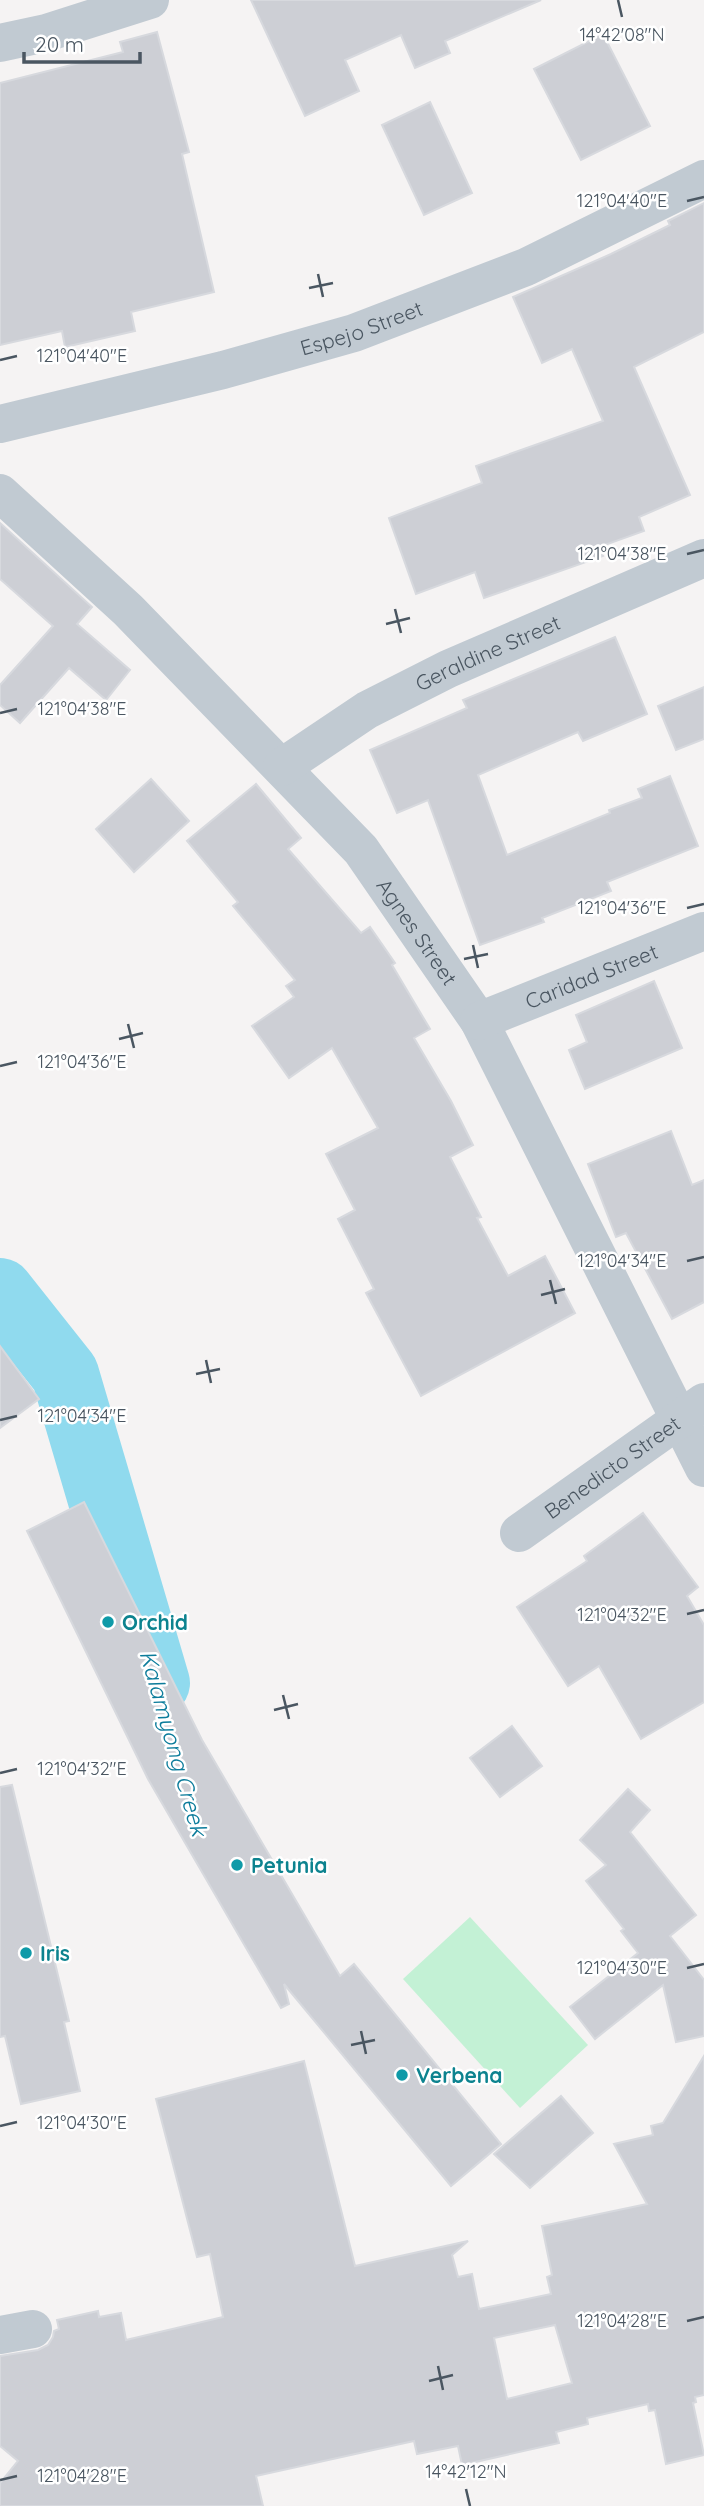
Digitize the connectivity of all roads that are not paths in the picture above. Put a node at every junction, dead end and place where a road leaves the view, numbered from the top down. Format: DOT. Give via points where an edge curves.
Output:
graph roads {
  1 [pos="150,0"];
  2 [pos="0,43"];
  3 [pos="704,179"];
  4 [pos="0,424"];
  5 [pos="0,493"];
  6 [pos="704,558"];
  7 [pos="282,767"];
  8 [pos="704,931"];
  9 [pos="479,1021"];
  10 [pos="692,1411"];
  11 [pos="704,1468"];
  12 [pos="519,1533"];
  1 -- 2 [label="street"];
  3 -- 4 [label="street, Espejo Street" via="526,267 354,333"];
  5 -- 7 [label="street, Agnes Street" via="128,610"];
  6 -- 7 [label="street, Geraldine Street" via="448,669 368,710"];
  7 -- 9 [label="street, Agnes Street" via="361,850"];
  8 -- 9 [label="street, Caridad Street"];
  9 -- 10 [label="street, Agnes Street"];
  10 -- 11 [label="street, Agnes Street"];
  10 -- 12 [label="street, Benedicto Street"];
}
